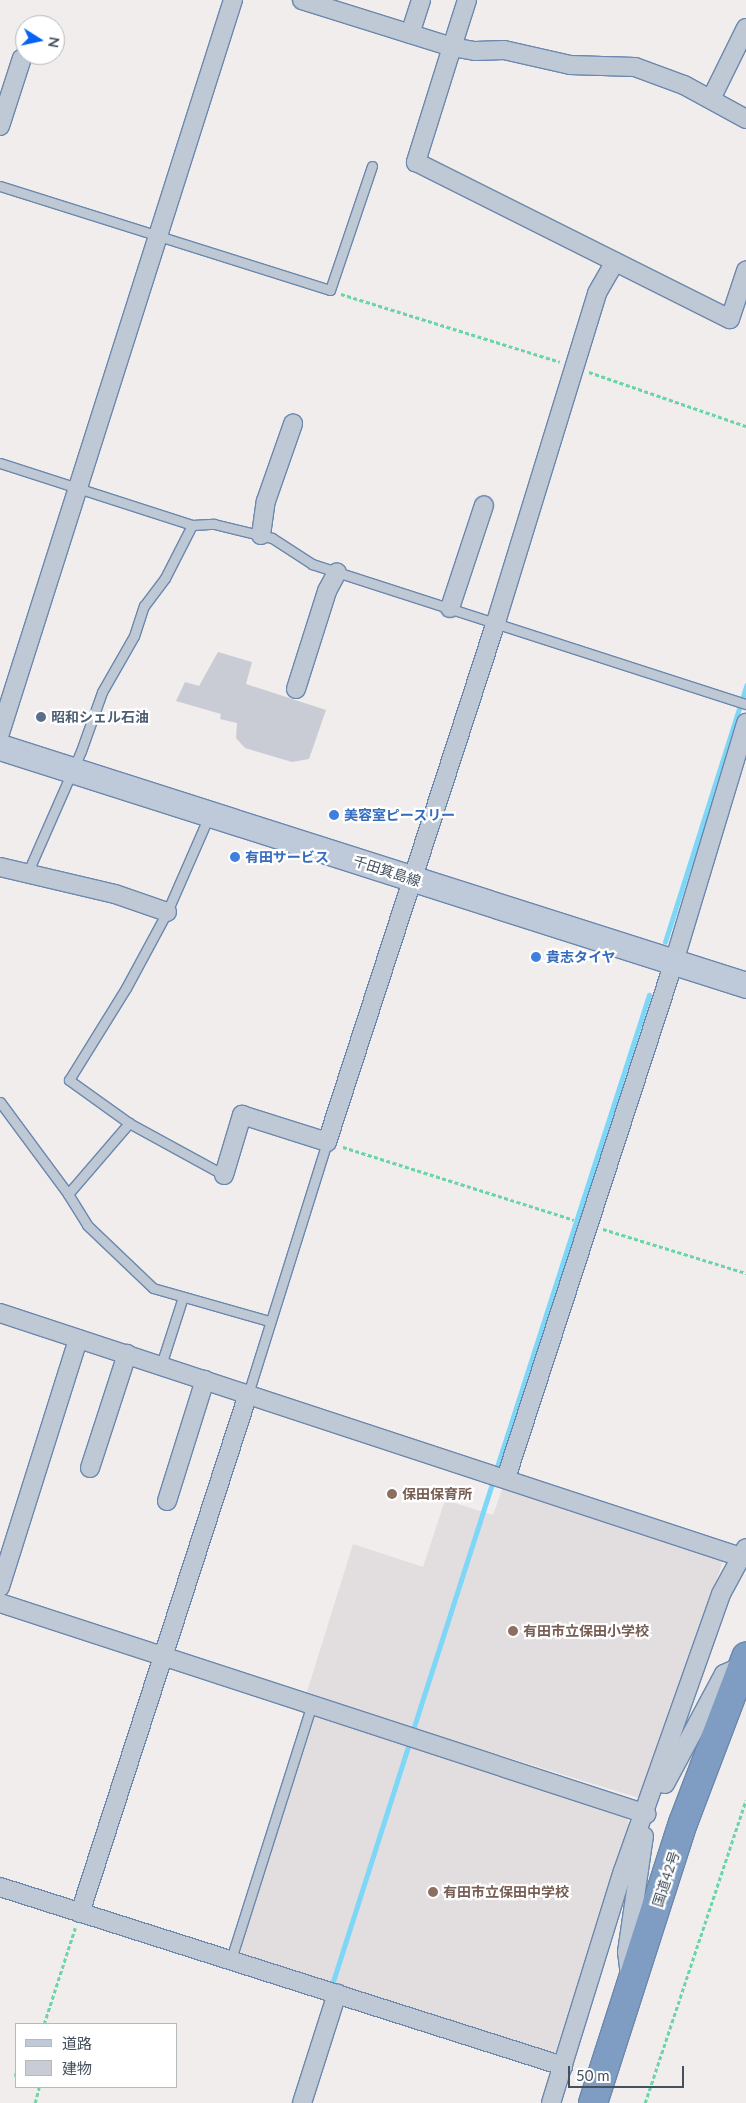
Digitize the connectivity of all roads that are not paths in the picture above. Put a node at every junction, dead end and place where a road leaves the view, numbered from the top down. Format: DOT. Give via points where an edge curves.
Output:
graph roads {
  1 [pos="233,0"];
  2 [pos="302,0"];
  3 [pos="421,0"];
  4 [pos="467,0"];
  5 [pos="746,28"];
  6 [pos="410,34"];
  7 [pos="452,47"];
  8 [pos="20,65"];
  9 [pos="711,99"];
  10 [pos="746,119"];
  11 [pos="0,126"];
  12 [pos="372,166"];
  13 [pos="0,186"];
  14 [pos="156,238"];
  15 [pos="615,262"];
  16 [pos="746,271"];
  17 [pos="293,424"];
  18 [pos="0,463"];
  19 [pos="76,487"];
  20 [pos="484,505"];
  21 [pos="192,525"];
  22 [pos="261,536"];
  23 [pos="337,572"];
  24 [pos="450,608"];
  25 [pos="496,622"];
  26 [pos="296,689"];
  27 [pos="746,704"];
  28 [pos="746,723"];
  29 [pos="0,733"];
  30 [pos="0,748"];
  31 [pos="72,771"];
  32 [pos="209,815"];
  33 [pos="0,866"];
  34 [pos="27,874"];
  35 [pos="411,878"];
  36 [pos="167,912"];
  37 [pos="674,962"];
  38 [pos="746,985"];
  39 [pos="0,1102"];
  40 [pos="129,1123"];
  41 [pos="327,1142"];
  42 [pos="224,1175"];
  43 [pos="68,1194"];
  44 [pos="183,1296"];
  45 [pos="0,1314"];
  46 [pos="269,1321"];
  47 [pos="78,1339"];
  48 [pos="127,1354"];
  49 [pos="162,1365"];
  50 [pos="205,1380"];
  51 [pos="248,1394"];
  52 [pos="90,1468"];
  53 [pos="506,1478"];
  54 [pos="167,1501"];
  55 [pos="743,1553"];
  56 [pos="0,1587"];
  57 [pos="0,1602"];
  58 [pos="162,1654"];
  59 [pos="744,1662"];
  60 [pos="312,1704"];
  61 [pos="646,1814"];
  62 [pos="0,1887"];
  63 [pos="80,1913"];
  64 [pos="231,1959"];
  65 [pos="634,1980"];
  66 [pos="337,1993"];
  67 [pos="563,2066"];
  68 [pos="302,2103"];
  69 [pos="551,2103"];
  70 [pos="594,2103"];
  1 -- 14 [label="street"];
  2 -- 6 [label="street"];
  3 -- 6 [label="street"];
  4 -- 7 [label="street"];
  5 -- 9 [label="street"];
  6 -- 7 [label="street"];
  7 -- 9 [label="street" via="504,50 570,65 635,67"];
  7 -- 15 [label="street" via="416,162"];
  8 -- 11 [label="street"];
  9 -- 10 [label="street"];
  12 -- 14 [label="lane" via="330,290"];
  13 -- 14 [label="lane"];
  14 -- 19 [label="street"];
  15 -- 16 [label="street" via="730,319"];
  15 -- 25 [label="street" via="597,293"];
  17 -- 22 [label="street" via="270,487"];
  18 -- 19 [label="lane"];
  19 -- 21 [label="lane"];
  19 -- 29 [label="street"];
  20 -- 24 [label="street"];
  21 -- 22 [label="lane" via="214,524"];
  21 -- 31 [label="lane" via="165,578 144,606 134,636 102,692"];
  22 -- 23 [label="lane" via="272,538 312,564"];
  23 -- 24 [label="lane"];
  23 -- 26 [label="street" via="327,590"];
  24 -- 25 [label="lane"];
  25 -- 27 [label="lane"];
  25 -- 35 [label="street"];
  28 -- 37 [label="street"];
  30 -- 31 [label="main road, 千田箕島線"];
  31 -- 32 [label="main road, 千田箕島線"];
  31 -- 34 [label="lane"];
  32 -- 35 [label="main road, 千田箕島線"];
  32 -- 36 [label="lane"];
  33 -- 34 [label="street"];
  34 -- 36 [label="street" via="115,894"];
  35 -- 37 [label="main road, 千田箕島線"];
  35 -- 41 [label="street"];
  36 -- 40 [label="lane" via="126,988 69,1080"];
  37 -- 38 [label="main road, 千田箕島線"];
  37 -- 53 [label="street"];
  39 -- 43 [label="lane"];
  40 -- 42 [label="lane"];
  40 -- 43 [label="lane"];
  41 -- 42 [label="street" via="242,1115"];
  41 -- 46 [label="lane"];
  43 -- 44 [label="lane" via="87,1225 147,1284"];
  44 -- 46 [label="lane"];
  44 -- 49 [label="lane"];
  45 -- 47 [label="street"];
  46 -- 51 [label="lane"];
  47 -- 48 [label="street"];
  47 -- 56 [label="street"];
  48 -- 49 [label="street"];
  48 -- 52 [label="street"];
  49 -- 50 [label="street"];
  50 -- 51 [label="street"];
  50 -- 54 [label="street"];
  51 -- 53 [label="street"];
  51 -- 58 [label="street"];
  53 -- 55 [label="street"];
  55 -- 61 [label="street" via="721,1594"];
  57 -- 58 [label="street"];
  58 -- 60 [label="street"];
  58 -- 63 [label="street"];
  59 -- 61 [label="street" via="724,1674"];
  59 -- 65 [label="highway, 国道42号" via="683,1823"];
  60 -- 61 [label="street"];
  60 -- 64 [label="lane"];
  61 -- 65 [label="street" via="627,1952 628,1972"];
  61 -- 67 [label="street" via="600,1940"];
  62 -- 63 [label="street"];
  63 -- 64 [label="street"];
  64 -- 66 [label="street"];
  65 -- 70 [label="highway, 国道42号"];
  66 -- 67 [label="street"];
  66 -- 68 [label="street"];
  67 -- 69 [label="street"];
}
